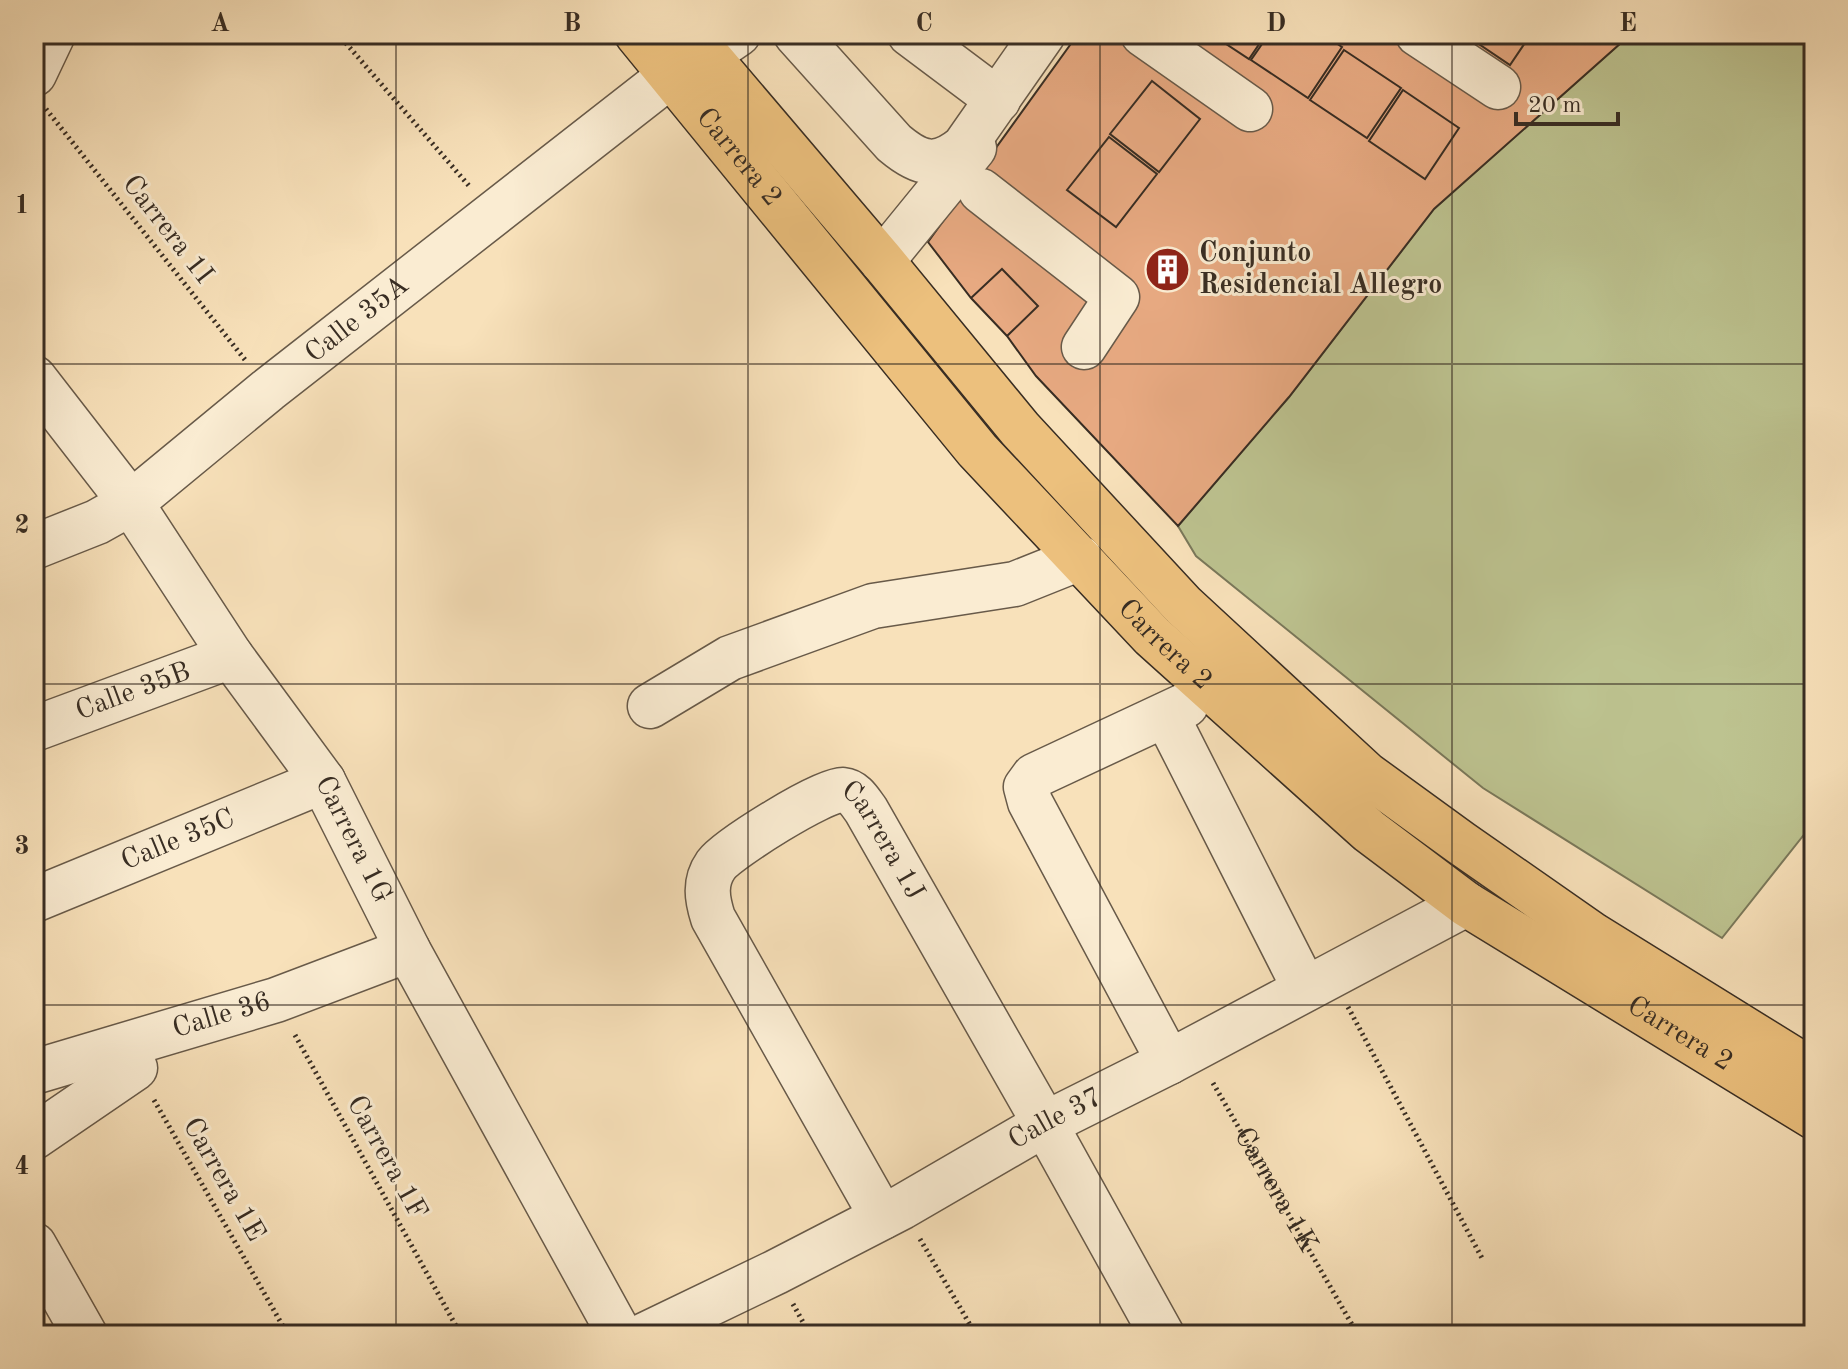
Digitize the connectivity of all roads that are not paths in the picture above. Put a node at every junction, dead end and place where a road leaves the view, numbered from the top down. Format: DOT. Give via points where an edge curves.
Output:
graph roads {
  1 [pos="53,34"];
  2 [pos="637,34"];
  3 [pos="796,34"];
  4 [pos="910,34"];
  5 [pos="1043,34"];
  6 [pos="1067,34"];
  7 [pos="1143,34"];
  8 [pos="1418,34"];
  9 [pos="702,49"];
  10 [pos="1498,87"];
  11 [pos="39,90"];
  12 [pos="998,100"];
  13 [pos="1250,109"];
  14 [pos="981,191"];
  15 [pos="882,261"];
  16 [pos="1084,347"];
  17 [pos="34,378"];
  18 [pos="131,503"];
  19 [pos="34,547"];
  20 [pos="1080,558"];
  21 [pos="231,656"];
  22 [pos="650,706"];
  23 [pos="34,729"];
  24 [pos="323,781"];
  25 [pos="34,900"];
  26 [pos="1466,904"];
  27 [pos="408,950"];
  28 [pos="1318,982"];
  29 [pos="1181,1055"];
  30 [pos="135,1068"];
  31 [pos="34,1072"];
  32 [pos="1814,1072"];
  33 [pos="1814,1117"];
  34 [pos="1045,1124"];
  35 [pos="34,1137"];
  36 [pos="892,1212"];
  37 [pos="34,1245"];
  38 [pos="85,1335"];
  39 [pos="620,1335"];
  40 [pos="645,1335"];
  41 [pos="1162,1335"];
  1 -- 11 [label="street"];
  2 -- 9 [label="main road, Carrera 2"];
  3 -- 12 [label="street" via="894,143 919,159 948,159 964,147"];
  4 -- 12 [label="street"];
  5 -- 12 [label="street"];
  6 -- 15 [label="street"];
  7 -- 13 [label="street"];
  8 -- 10 [label="street"];
  9 -- 15 [label="main road, Carrera 2"];
  9 -- 18 [label="street, Calle 35A"];
  9 -- 20 [label="main road, Carrera 2" via="977,450"];
  14 -- 16 [label="street" via="1117,297"];
  15 -- 32 [label="main road, Carrera 2" via="1020,429 1183,605 1366,774 1593,935"];
  17 -- 18 [label="street, Carrera 1G"];
  18 -- 19 [label="street, Calle 35A"];
  18 -- 21 [label="street, Carrera 1G"];
  20 -- 22 [label="street" via="1015,584 873,606 730,658"];
  20 -- 26 [label="main road, Carrera 2" via="1152,636 1266,739 1369,831"];
  21 -- 23 [label="street, Calle 35B"];
  21 -- 24 [label="street, Carrera 1G"];
  24 -- 25 [label="street, Calle 35C"];
  24 -- 27 [label="street, Carrera 1G"];
  26 -- 28 [label="street, Calle 37"];
  26 -- 33 [label="main road, Carrera 2"];
  27 -- 31 [label="street, Calle 36" via="276,1000"];
  27 -- 39 [label="street, Carrera 1G"];
  28 -- 29 [label="street, Calle 37"];
  28 -- 29 [label="street" via="1176,710 1034,776 1026,787 1030,802"];
  29 -- 34 [label="street, Calle 37"];
  30 -- 35 [label="street"];
  34 -- 36 [label="street, Calle 37"];
  34 -- 36 [label="street, Carrera 1J" via="866,810 844,790 815,799 726,855 708,883 706,899"];
  34 -- 41 [label="street, Carrera 1J"];
  36 -- 40 [label="street, Calle 37"];
  37 -- 38 [label="street"];
}
